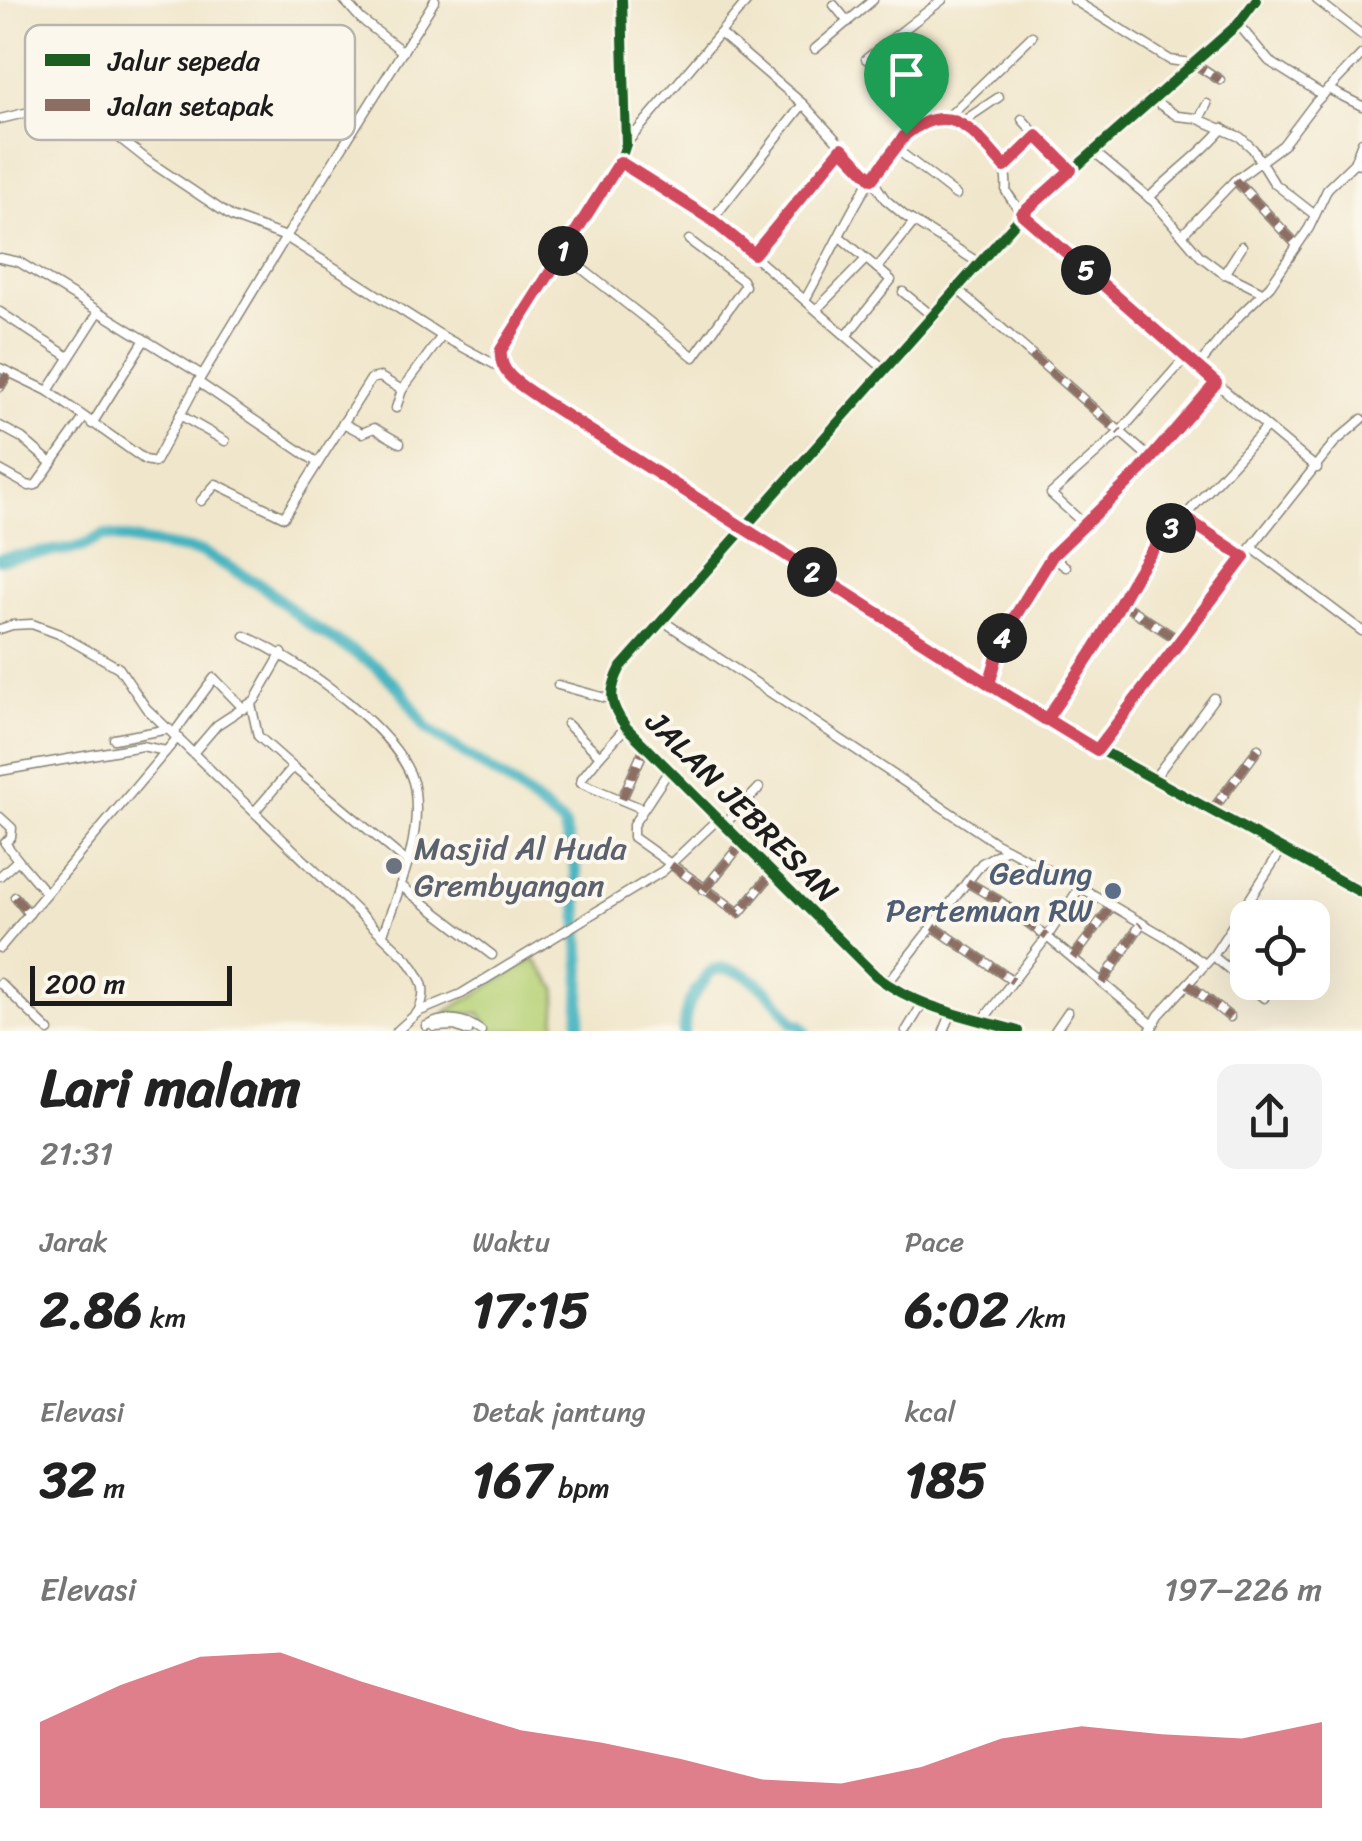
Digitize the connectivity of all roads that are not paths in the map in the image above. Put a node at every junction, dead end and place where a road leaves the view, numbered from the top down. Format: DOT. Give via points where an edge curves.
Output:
graph roads {
  1 [pos="344,0"];
  2 [pos="435,0"];
  3 [pos="622,0"];
  4 [pos="748,0"];
  5 [pos="942,0"];
  6 [pos="1074,0"];
  7 [pos="1256,0"];
  8 [pos="1317,0"];
  9 [pos="870,1"];
  10 [pos="834,5"];
  11 [pos="848,22"];
  12 [pos="1238,24"];
  13 [pos="720,33"];
  14 [pos="1362,35"];
  15 [pos="1032,36"];
  16 [pos="815,50"];
  17 [pos="403,52"];
  18 [pos="1362,54"];
  19 [pos="866,60"];
  20 [pos="1170,60"];
  21 [pos="1192,62"];
  22 [pos="1354,62"];
  23 [pos="1362,69"];
  24 [pos="1220,80"];
  25 [pos="1170,81"];
  26 [pos="1326,92"];
  27 [pos="1000,97"];
  28 [pos="1150,98"];
  29 [pos="803,104"];
  30 [pos="1207,104"];
  31 [pos="1362,106"];
  32 [pos="25,112"];
  33 [pos="947,118"];
  34 [pos="1199,118"];
  35 [pos="0,119"];
  36 [pos="1022,119"];
  37 [pos="962,122"];
  38 [pos="626,124"];
  39 [pos="355,128"];
  40 [pos="1223,128"];
  41 [pos="638,129"];
  42 [pos="1037,136"];
  43 [pos="124,140"];
  44 [pos="348,140"];
  45 [pos="1362,142"];
  46 [pos="626,144"];
  47 [pos="842,148"];
  48 [pos="895,148"];
  49 [pos="1092,150"];
  50 [pos="620,162"];
  51 [pos="1260,162"];
  52 [pos="1358,163"];
  53 [pos="1005,167"];
  54 [pos="1071,170"];
  55 [pos="872,179"];
  56 [pos="1235,180"];
  57 [pos="956,195"];
  58 [pos="1149,198"];
  59 [pos="1022,214"];
  60 [pos="1315,215"];
  61 [pos="712,220"];
  62 [pos="914,222"];
  63 [pos="1183,234"];
  64 [pos="840,237"];
  65 [pos="286,238"];
  66 [pos="689,240"];
  67 [pos="1297,245"];
  68 [pos="1242,246"];
  69 [pos="562,252"];
  70 [pos="754,254"];
  71 [pos="0,258"];
  72 [pos="866,259"];
  73 [pos="978,263"];
  74 [pos="877,268"];
  75 [pos="1224,274"];
  76 [pos="956,288"];
  77 [pos="903,292"];
  78 [pos="1262,292"];
  79 [pos="806,298"];
  80 [pos="817,308"];
  81 [pos="0,312"];
  82 [pos="98,313"];
  83 [pos="932,316"];
  84 [pos="846,335"];
  85 [pos="442,336"];
  86 [pos="144,341"];
  87 [pos="1187,356"];
  88 [pos="69,357"];
  89 [pos="1198,366"];
  90 [pos="884,368"];
  91 [pos="5,370"];
  92 [pos="503,370"];
  93 [pos="200,379"];
  94 [pos="1216,383"];
  95 [pos="0,387"];
  96 [pos="48,390"];
  97 [pos="402,390"];
  98 [pos="396,408"];
  99 [pos="180,414"];
  100 [pos="1362,419"];
  101 [pos="88,421"];
  102 [pos="343,423"];
  103 [pos="0,426"];
  104 [pos="1266,428"];
  105 [pos="1120,432"];
  106 [pos="225,441"];
  107 [pos="400,443"];
  108 [pos="1150,458"];
  109 [pos="51,462"];
  110 [pos="318,462"];
  111 [pos="1317,468"];
  112 [pos="0,470"];
  113 [pos="202,502"];
  114 [pos="1184,517"];
  115 [pos="1084,523"];
  116 [pos="744,529"];
  117 [pos="1251,548"];
  118 [pos="1052,556"];
  119 [pos="1244,557"];
  120 [pos="1066,567"];
  121 [pos="1122,602"];
  122 [pos="662,621"];
  123 [pos="0,629"];
  124 [pos="1362,632"];
  125 [pos="244,636"];
  126 [pos="1180,642"];
  127 [pos="279,659"];
  128 [pos="558,684"];
  129 [pos="989,684"];
  130 [pos="1214,698"];
  131 [pos="610,699"];
  132 [pos="247,706"];
  133 [pos="1046,720"];
  134 [pos="566,724"];
  135 [pos="626,727"];
  136 [pos="173,733"];
  137 [pos="114,739"];
  138 [pos="646,745"];
  139 [pos="1258,748"];
  140 [pos="1097,750"];
  141 [pos="166,751"];
  142 [pos="194,752"];
  143 [pos="600,756"];
  144 [pos="293,767"];
  145 [pos="670,769"];
  146 [pos="0,771"];
  147 [pos="1153,780"];
  148 [pos="759,788"];
  149 [pos="622,799"];
  150 [pos="643,809"];
  151 [pos="255,811"];
  152 [pos="1211,812"];
  153 [pos="0,817"];
  154 [pos="722,821"];
  155 [pos="743,842"];
  156 [pos="1007,849"];
  157 [pos="1282,849"];
  158 [pos="18,860"];
  159 [pos="408,863"];
  160 [pos="671,865"];
  161 [pos="773,872"];
  162 [pos="0,876"];
  163 [pos="967,882"];
  164 [pos="400,885"];
  165 [pos="1080,887"];
  166 [pos="704,890"];
  167 [pos="960,890"];
  168 [pos="1362,892"];
  169 [pos="46,893"];
  170 [pos="14,897"];
  171 [pos="970,897"];
  172 [pos="1112,906"];
  173 [pos="29,914"];
  174 [pos="1141,924"];
  175 [pos="934,927"];
  176 [pos="383,934"];
  177 [pos="1047,937"];
  178 [pos="0,948"];
  179 [pos="492,954"];
  180 [pos="1212,956"];
  181 [pos="1073,958"];
  182 [pos="1205,964"];
  183 [pos="1230,971"];
  184 [pos="1013,981"];
  185 [pos="1102,982"];
  186 [pos="0,983"];
  187 [pos="887,984"];
  188 [pos="1188,984"];
  189 [pos="923,1002"];
  190 [pos="418,1012"];
  191 [pos="952,1012"];
  192 [pos="1068,1012"];
  193 [pos="1230,1017"];
  194 [pos="983,1026"];
  195 [pos="1151,1028"];
  196 [pos="429,1029"];
  197 [pos="49,1031"];
  198 [pos="397,1031"];
  199 [pos="468,1031"];
  200 [pos="481,1031"];
  201 [pos="906,1031"];
  202 [pos="944,1031"];
  203 [pos="1018,1031"];
  204 [pos="1055,1031"];
  1 -- 17 [label="street"];
  2 -- 17 [label="street"];
  3 -- 38 [label="street"];
  4 -- 13 [label="street"];
  5 -- 19 [label="street"];
  6 -- 20 [label="street"];
  7 -- 12 [label="street, JALAN JEBRESAN"];
  8 -- 14 [label="street"];
  9 -- 11 [label="street"];
  10 -- 11 [label="street"];
  11 -- 16 [label="street"];
  12 -- 21 [label="street, JALAN JEBRESAN"];
  12 -- 26 [label="street" via="1269,61"];
  13 -- 29 [label="street"];
  13 -- 41 [label="street"];
  15 -- 33 [label="street"];
  17 -- 39 [label="street"];
  18 -- 22 [label="street"];
  20 -- 21 [label="street"];
  20 -- 25 [label="street"];
  21 -- 24 [label="street"];
  21 -- 25 [label="street, JALAN JEBRESAN"];
  22 -- 23 [label="street"];
  22 -- 26 [label="street"];
  25 -- 28 [label="street, JALAN JEBRESAN"];
  26 -- 31 [label="street"];
  26 -- 51 [label="street" via="1283,145"];
  27 -- 37 [label="street"];
  28 -- 34 [label="street" via="1177,116"];
  28 -- 49 [label="street, JALAN JEBRESAN"];
  29 -- 47 [label="street"];
  29 -- 61 [label="street"];
  30 -- 34 [label="street"];
  32 -- 35 [label="street"];
  33 -- 37 [label="street"];
  33 -- 48 [label="street" via="914,127"];
  34 -- 40 [label="street"];
  36 -- 42 [label="street"];
  37 -- 53 [label="street"];
  38 -- 41 [label="street"];
  38 -- 46 [label="street"];
  40 -- 51 [label="street" via="1248,142"];
  40 -- 58 [label="street"];
  41 -- 46 [label="street"];
  42 -- 53 [label="street"];
  42 -- 54 [label="street"];
  43 -- 65 [label="street" via="232,217"];
  44 -- 65 [label="street"];
  45 -- 52 [label="street"];
  46 -- 50 [label="street"];
  47 -- 55 [label="street"];
  47 -- 70 [label="street"];
  48 -- 55 [label="street"];
  48 -- 57 [label="street"];
  49 -- 54 [label="street, JALAN JEBRESAN"];
  49 -- 58 [label="street"];
  50 -- 61 [label="street"];
  50 -- 69 [label="street"];
  51 -- 56 [label="street"];
  51 -- 60 [label="street" via="1274,183"];
  52 -- 60 [label="street" via="1328,188"];
  53 -- 59 [label="street" via="1006,191"];
  54 -- 59 [label="street, JALAN JEBRESAN"];
  55 -- 62 [label="street"];
  55 -- 64 [label="street"];
  56 -- 63 [label="street"];
  56 -- 67 [label="street"];
  58 -- 63 [label="street"];
  59 -- 73 [label="street, JALAN JEBRESAN"];
  59 -- 87 [label="street"];
  60 -- 67 [label="street"];
  61 -- 70 [label="street"];
  62 -- 73 [label="street"];
  62 -- 74 [label="street"];
  63 -- 75 [label="street"];
  64 -- 72 [label="street"];
  64 -- 79 [label="street"];
  65 -- 85 [label="street"];
  65 -- 93 [label="street"];
  66 -- 69 [label="street" via="745,286 694,357"];
  67 -- 78 [label="street"];
  68 -- 75 [label="street"];
  69 -- 92 [label="street" via="501,350"];
  70 -- 79 [label="street"];
  71 -- 82 [label="street" via="19,262"];
  72 -- 74 [label="street"];
  72 -- 80 [label="street"];
  73 -- 76 [label="street, JALAN JEBRESAN"];
  74 -- 84 [label="street" via="891,280"];
  75 -- 78 [label="street"];
  76 -- 83 [label="street, JALAN JEBRESAN"];
  76 -- 105 [label="street"];
  77 -- 83 [label="street"];
  78 -- 89 [label="street"];
  79 -- 80 [label="street"];
  80 -- 84 [label="street"];
  81 -- 88 [label="street"];
  82 -- 86 [label="street"];
  82 -- 88 [label="street"];
  83 -- 90 [label="street, JALAN JEBRESAN"];
  84 -- 90 [label="street"];
  85 -- 92 [label="street"];
  85 -- 97 [label="street"];
  86 -- 93 [label="street"];
  86 -- 101 [label="street"];
  87 -- 89 [label="street"];
  87 -- 105 [label="street"];
  88 -- 96 [label="street"];
  89 -- 94 [label="street"];
  90 -- 116 [label="street, JALAN JEBRESAN"];
  91 -- 95 [label="street"];
  91 -- 96 [label="street"];
  92 -- 116 [label="street"];
  93 -- 99 [label="street"];
  93 -- 110 [label="street"];
  94 -- 104 [label="street"];
  94 -- 108 [label="street"];
  96 -- 101 [label="street"];
  97 -- 98 [label="street"];
  97 -- 102 [label="street" via="373,378"];
  99 -- 101 [label="street" via="152,463"];
  99 -- 106 [label="street"];
  100 -- 111 [label="street"];
  101 -- 109 [label="street"];
  102 -- 107 [label="street" via="362,433 374,428"];
  102 -- 110 [label="street"];
  103 -- 109 [label="street"];
  104 -- 111 [label="street"];
  104 -- 114 [label="street"];
  105 -- 108 [label="street"];
  105 -- 115 [label="street" via="1051,494"];
  108 -- 115 [label="street"];
  109 -- 112 [label="street" via="33,486"];
  110 -- 113 [label="street" via="284,517 216,484"];
  111 -- 117 [label="street"];
  114 -- 119 [label="street"];
  114 -- 121 [label="street" via="1148,556"];
  115 -- 118 [label="street"];
  116 -- 122 [label="street, JALAN JEBRESAN"];
  116 -- 129 [label="street"];
  117 -- 119 [label="street"];
  117 -- 124 [label="street"];
  118 -- 120 [label="street"];
  118 -- 129 [label="street" via="1003,636"];
  119 -- 126 [label="street"];
  121 -- 126 [label="street"];
  121 -- 133 [label="street"];
  122 -- 131 [label="street, JALAN JEBRESAN" via="621,667"];
  122 -- 156 [label="street"];
  123 -- 136 [label="street" via="32,624 119,668"];
  125 -- 127 [label="street"];
  126 -- 140 [label="street"];
  127 -- 132 [label="street"];
  127 -- 159 [label="street" via="326,683 409,770 416,806"];
  128 -- 131 [label="street"];
  129 -- 133 [label="street"];
  130 -- 147 [label="street"];
  131 -- 135 [label="street, JALAN JEBRESAN"];
  132 -- 136 [label="street" via="214,678"];
  132 -- 142 [label="street" via="217,725"];
  132 -- 144 [label="street" via="258,736"];
  133 -- 140 [label="street"];
  134 -- 143 [label="street"];
  135 -- 138 [label="street, JALAN JEBRESAN"];
  135 -- 143 [label="street"];
  136 -- 137 [label="street"];
  136 -- 141 [label="street"];
  136 -- 142 [label="street"];
  138 -- 145 [label="street, JALAN JEBRESAN"];
  138 -- 149 [label="street"];
  139 -- 152 [label="street"];
  140 -- 147 [label="street"];
  141 -- 146 [label="street" via="142,746"];
  141 -- 169 [label="street"];
  142 -- 151 [label="street"];
  143 -- 149 [label="street" via="580,782"];
  144 -- 151 [label="street"];
  144 -- 159 [label="street"];
  145 -- 150 [label="street"];
  145 -- 154 [label="street, JALAN JEBRESAN"];
  147 -- 152 [label="street"];
  148 -- 154 [label="street"];
  149 -- 150 [label="street"];
  150 -- 160 [label="street" via="631,834"];
  151 -- 176 [label="street"];
  152 -- 157 [label="street"];
  153 -- 158 [label="street" via="12,828 5,843"];
  154 -- 155 [label="street, JALAN JEBRESAN"];
  154 -- 160 [label="street"];
  155 -- 161 [label="street, JALAN JEBRESAN"];
  155 -- 166 [label="street"];
  156 -- 163 [label="street" via="982,863"];
  156 -- 165 [label="street"];
  157 -- 168 [label="street"];
  157 -- 180 [label="street"];
  158 -- 162 [label="street"];
  158 -- 169 [label="street"];
  159 -- 164 [label="street"];
  160 -- 166 [label="street"];
  160 -- 190 [label="street" via="461,994"];
  161 -- 166 [label="street" via="739,913"];
  161 -- 187 [label="street, JALAN JEBRESAN"];
  163 -- 167 [label="street"];
  163 -- 177 [label="street"];
  164 -- 176 [label="street"];
  164 -- 179 [label="street"];
  165 -- 172 [label="street"];
  165 -- 177 [label="street"];
  167 -- 171 [label="street"];
  167 -- 175 [label="street"];
  169 -- 173 [label="street"];
  170 -- 173 [label="street"];
  172 -- 174 [label="street"];
  172 -- 181 [label="street"];
  173 -- 178 [label="street"];
  174 -- 182 [label="street"];
  174 -- 185 [label="street"];
  175 -- 184 [label="street"];
  175 -- 187 [label="street"];
  176 -- 190 [label="street" via="424,983"];
  177 -- 181 [label="street"];
  177 -- 184 [label="street"];
  180 -- 182 [label="street"];
  180 -- 183 [label="street"];
  181 -- 185 [label="street"];
  182 -- 188 [label="street"];
  184 -- 194 [label="street"];
  185 -- 195 [label="street"];
  186 -- 197 [label="street"];
  187 -- 189 [label="street, JALAN JEBRESAN"];
  188 -- 193 [label="street"];
  188 -- 195 [label="street"];
  189 -- 191 [label="street, JALAN JEBRESAN"];
  189 -- 201 [label="street"];
  190 -- 196 [label="street"];
  190 -- 198 [label="street"];
  191 -- 194 [label="street, JALAN JEBRESAN"];
  191 -- 202 [label="street"];
  192 -- 204 [label="street"];
  194 -- 203 [label="street, JALAN JEBRESAN"];
  196 -- 199 [label="street"];
  196 -- 200 [label="street" via="437,1020 453,1020"];
}
